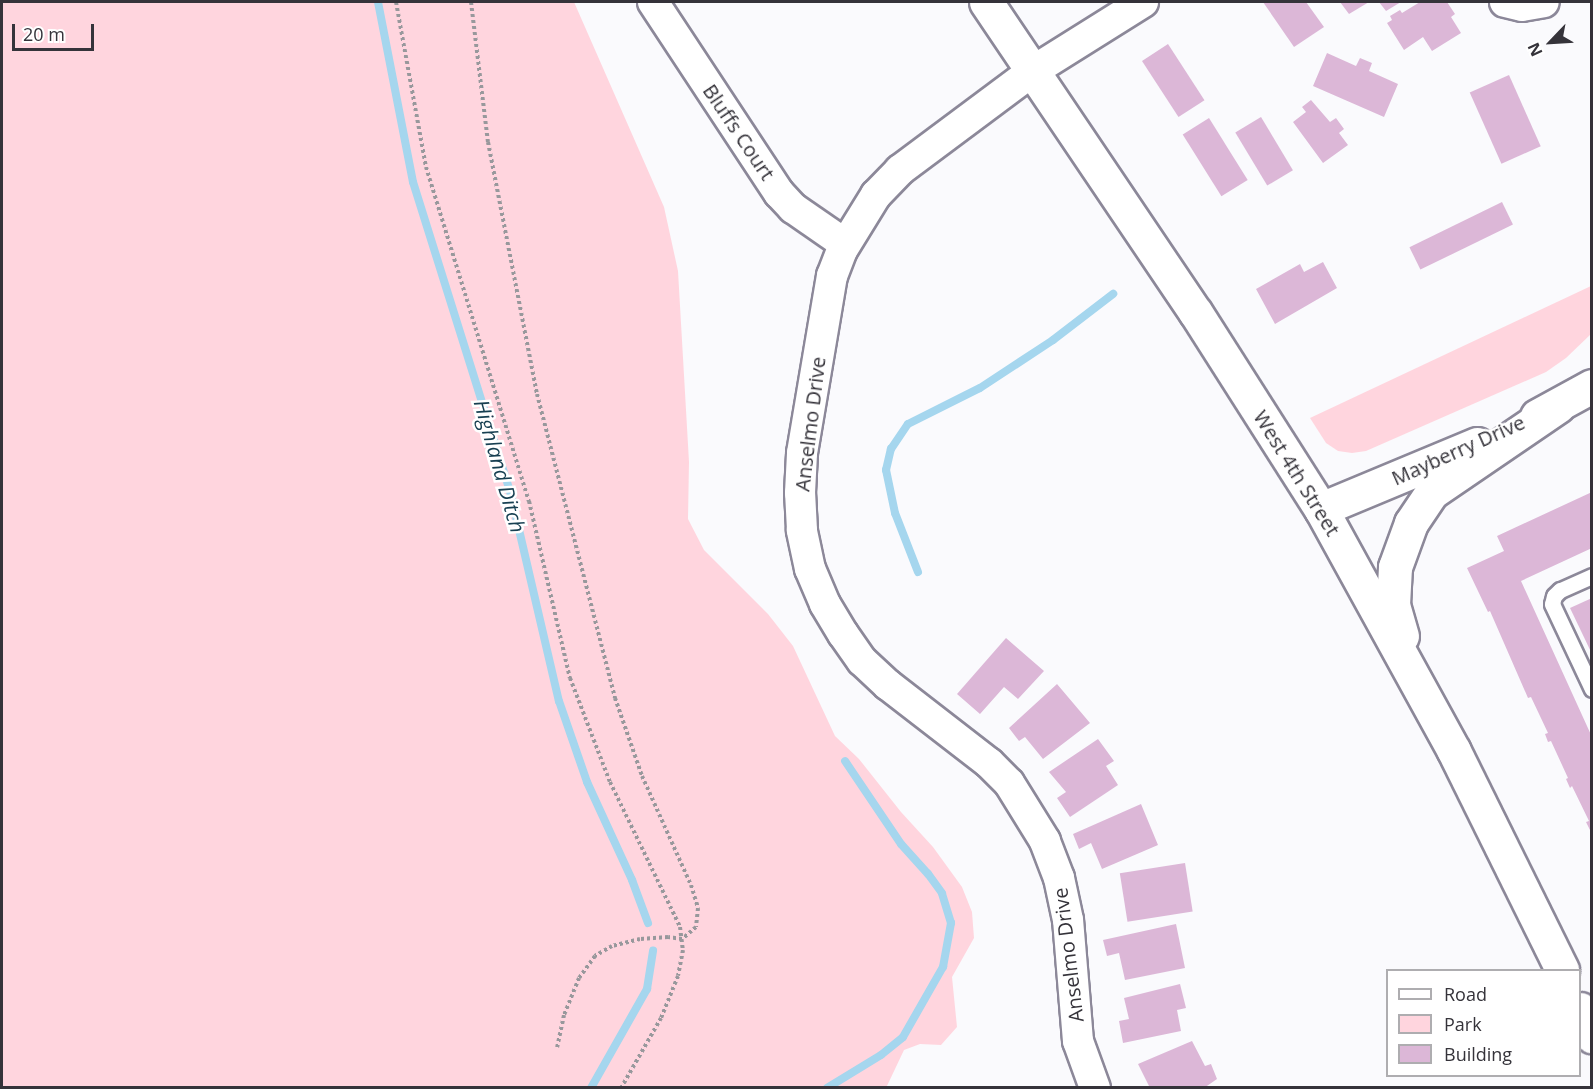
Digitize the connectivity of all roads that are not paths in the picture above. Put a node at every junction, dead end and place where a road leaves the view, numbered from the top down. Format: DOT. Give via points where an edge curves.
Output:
graph roads {
  1 [pos="653,2"];
  2 [pos="986,2"];
  3 [pos="1143,2"];
  4 [pos="1505,2"];
  5 [pos="1544,2"];
  6 [pos="1033,71"];
  7 [pos="845,244"];
  8 [pos="1592,386"];
  9 [pos="1558,406"];
  10 [pos="1321,509"];
  11 [pos="1592,576"];
  12 [pos="1413,675"];
  13 [pos="1592,689"];
  14 [pos="1562,969"];
  15 [pos="1581,1011"];
  16 [pos="1592,1036"];
  17 [pos="1095,1088"];
  1 -- 7 [label="street, Bluffs Court" via="779,193 800,214"];
  2 -- 6 [label="main road, West 4th Street"];
  3 -- 6 [label="street, Anselmo Drive"];
  4 -- 5 [label="street" via="1522,6"];
  6 -- 7 [label="street, Anselmo Drive" via="900,170 876,195"];
  6 -- 10 [label="main road, West 4th Street" via="1196,313"];
  7 -- 17 [label="street, Anselmo Drive" via="824,309 802,453 802,530 810,569 825,604 862,661 989,763 1009,783 1045,841 1059,878 1068,920 1078,1041"];
  8 -- 9 [label="main road, Mayberry Drive"];
  9 -- 10 [label="main road, Mayberry Drive"];
  9 -- 12 [label="main road" via="1432,492 1412,523 1395,567 1393,605"];
  10 -- 12 [label="main road, West 4th Street"];
  11 -- 13 [label="lane" via="1560,590 1552,604"];
  12 -- 14 [label="main road, West 4th Street" via="1507,854"];
  15 -- 16 [label="main road"];
}
